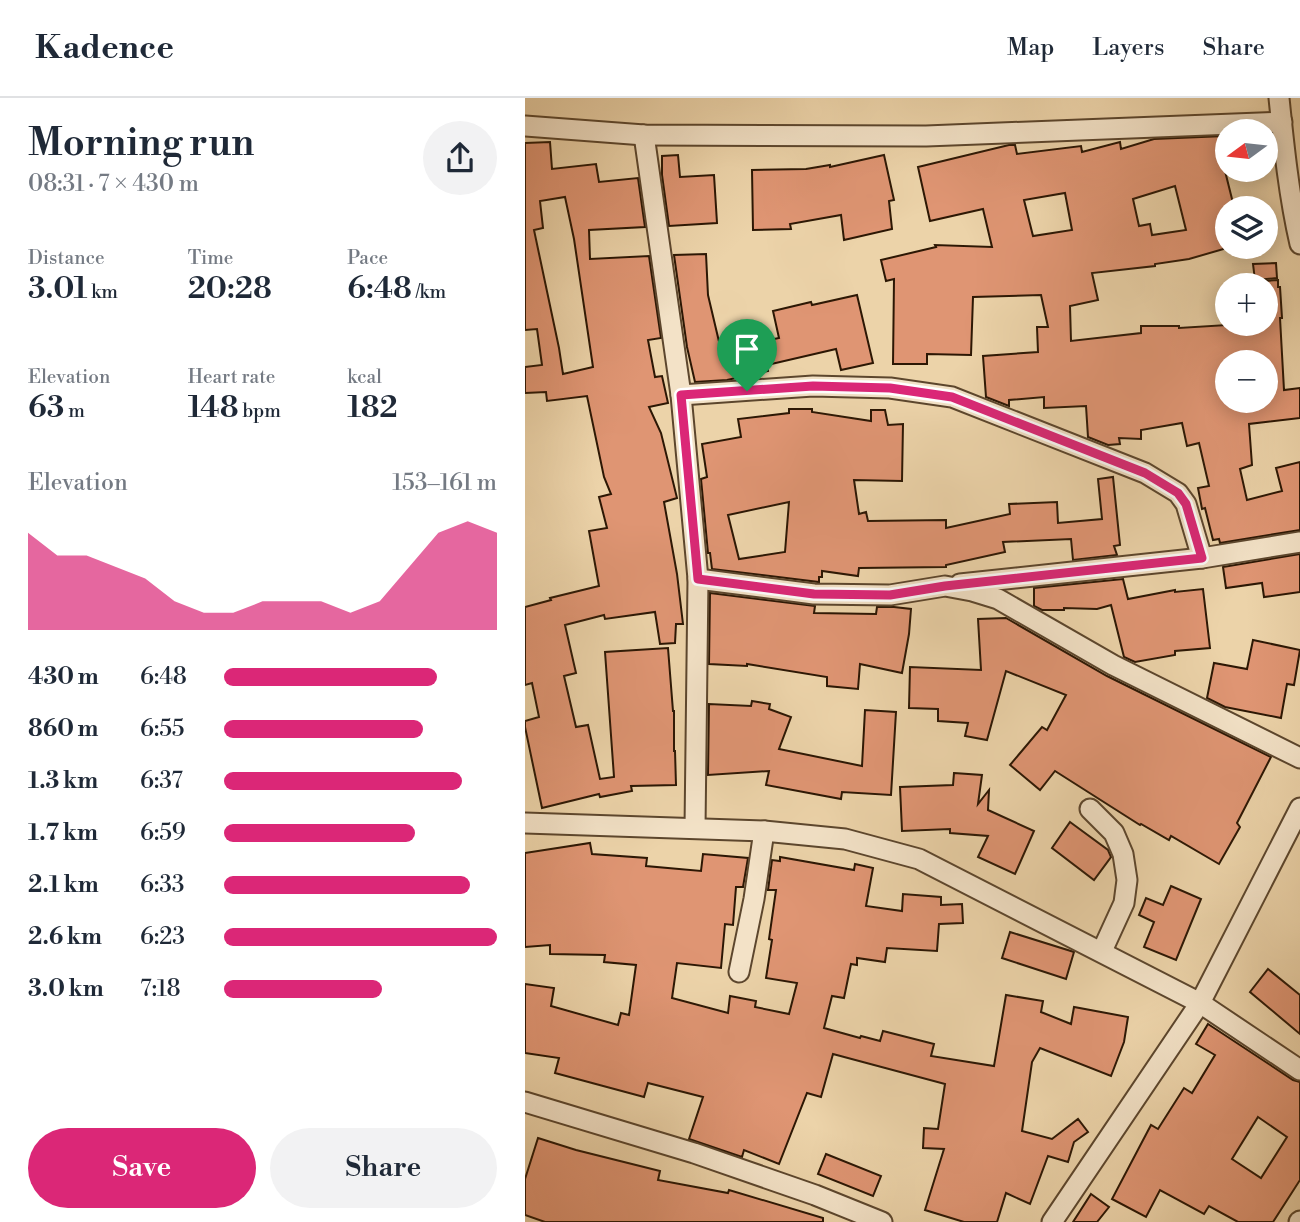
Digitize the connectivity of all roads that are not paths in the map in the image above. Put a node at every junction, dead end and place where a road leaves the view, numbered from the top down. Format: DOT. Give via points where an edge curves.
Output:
graph roads {
  1 [pos="1279,98"];
  2 [pos="1282,122"];
  3 [pos="525,126"];
  4 [pos="644,135"];
  5 [pos="1300,244"];
  6 [pos="681,395"];
  7 [pos="1300,542"];
  8 [pos="1202,558"];
  9 [pos="698,579"];
  10 [pos="945,586"];
  11 [pos="1300,758"];
  12 [pos="1300,808"];
  13 [pos="1090,809"];
  14 [pos="525,821"];
  15 [pos="695,828"];
  16 [pos="764,831"];
  17 [pos="1102,951"];
  18 [pos="739,972"];
  19 [pos="1200,1003"];
  20 [pos="1300,1070"];
  21 [pos="525,1102"];
  22 [pos="882,1222"];
  23 [pos="1052,1222"];
  1 -- 2 [label="street"];
  2 -- 4 [label="street" via="926,136"];
  2 -- 5 [label="street"];
  3 -- 4 [label="street"];
  4 -- 6 [label="street"];
  6 -- 8 [label="street" via="813,386 890,388 952,397 1145,473 1178,493 1186,504"];
  6 -- 9 [label="street"];
  7 -- 8 [label="street"];
  8 -- 10 [label="street"];
  9 -- 10 [label="street" via="814,594 890,595"];
  9 -- 15 [label="street"];
  10 -- 11 [label="street" via="998,599 1113,665"];
  12 -- 19 [label="street"];
  13 -- 17 [label="street" via="1114,833 1127,880 1124,904"];
  14 -- 15 [label="street"];
  15 -- 16 [label="street"];
  16 -- 17 [label="street" via="845,839 919,859"];
  16 -- 18 [label="street"];
  17 -- 19 [label="street"];
  19 -- 20 [label="street"];
  19 -- 23 [label="street"];
  21 -- 22 [label="street" via="694,1153"];
}
